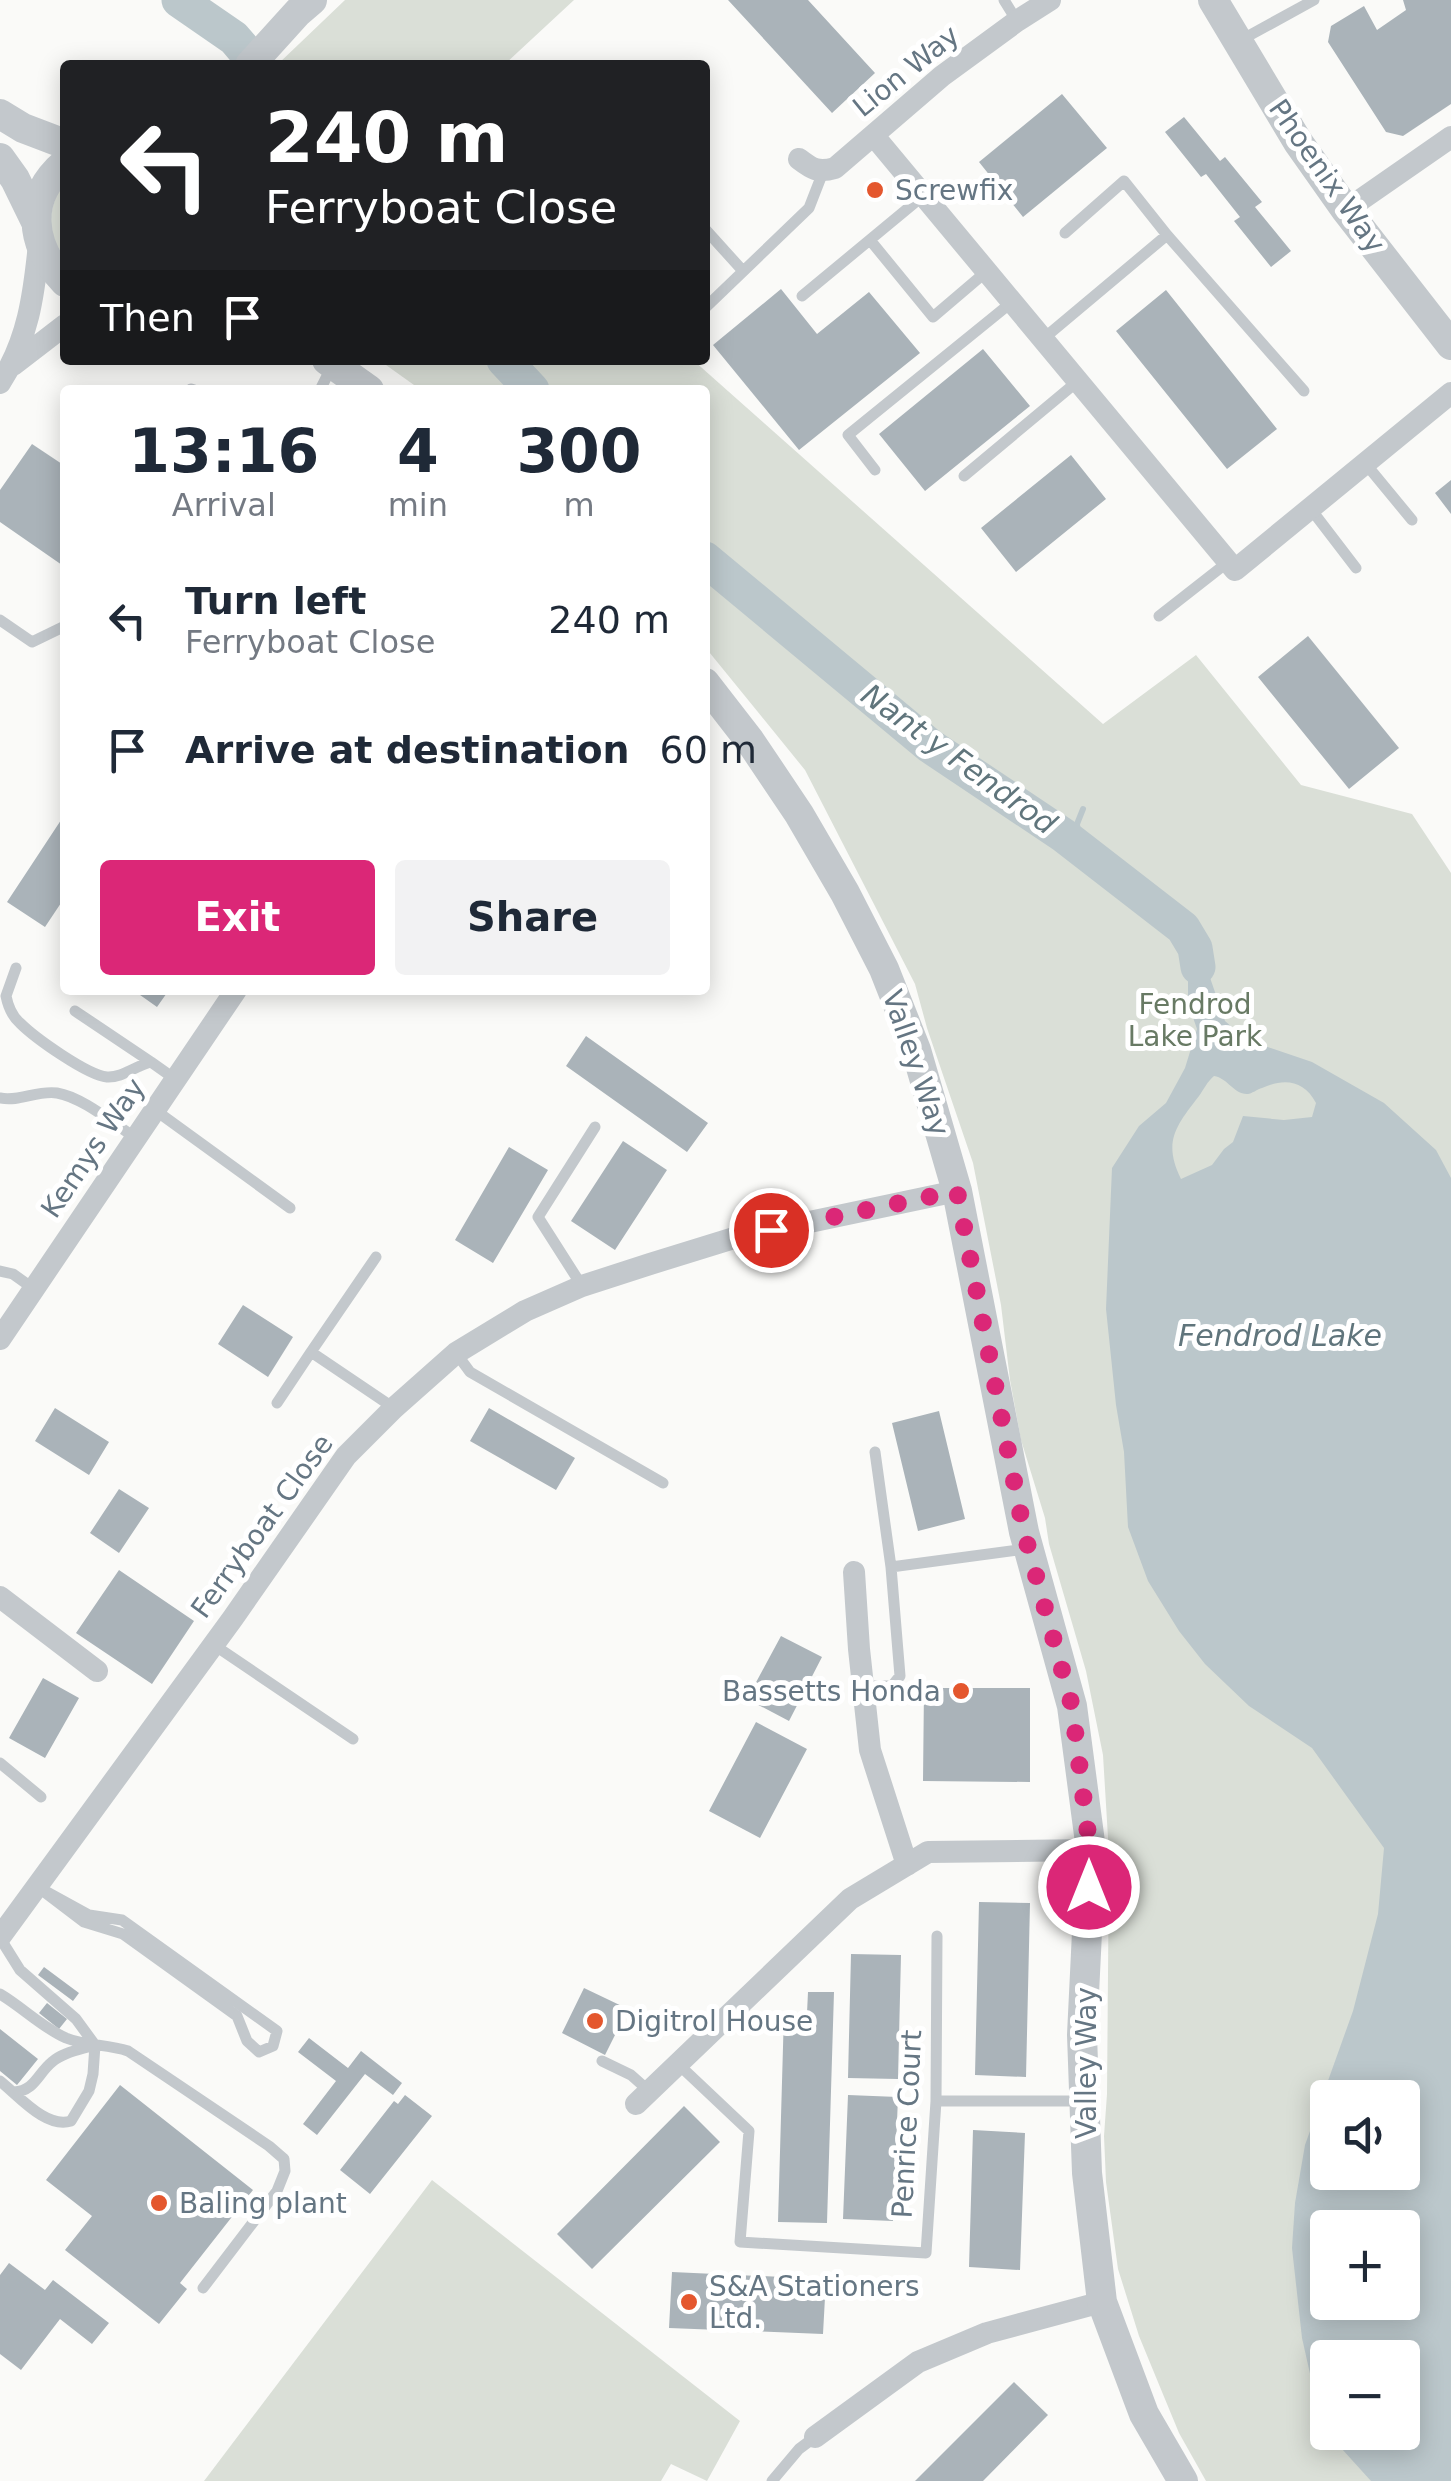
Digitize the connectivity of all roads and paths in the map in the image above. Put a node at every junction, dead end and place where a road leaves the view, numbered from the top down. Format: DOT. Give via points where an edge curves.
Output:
graph roads {
  1 [pos="312,0"];
  2 [pos="1004,0"];
  3 [pos="1050,0"];
  4 [pos="1214,0"];
  5 [pos="1314,0"];
  6 [pos="1017,21"];
  7 [pos="1237,42"];
  8 [pos="255,60"];
  9 [pos="0,114"];
  10 [pos="874,136"];
  11 [pos="1451,137"];
  12 [pos="60,142"];
  13 [pos="0,158"];
  14 [pos="799,159"];
  15 [pos="60,168"];
  16 [pos="823,172"];
  17 [pos="924,195"];
  18 [pos="1346,210"];
  19 [pos="1065,233"];
  20 [pos="37,234"];
  21 [pos="710,235"];
  22 [pos="1167,235"];
  23 [pos="870,240"];
  24 [pos="743,271"];
  25 [pos="987,271"];
  26 [pos="60,277"];
  27 [pos="802,296"];
  28 [pos="1012,302"];
  29 [pos="710,303"];
  30 [pos="60,329"];
  31 [pos="1043,339"];
  32 [pos="1451,344"];
  33 [pos="327,371"];
  34 [pos="5,375"];
  35 [pos="1078,381"];
  36 [pos="358,385"];
  37 [pos="1304,391"];
  38 [pos="1451,393"];
  39 [pos="1365,463"];
  40 [pos="875,470"];
  41 [pos="964,476"];
  42 [pos="1310,508"];
  43 [pos="1412,520"];
  44 [pos="1228,562"];
  45 [pos="1356,568"];
  46 [pos="1160,616"];
  47 [pos="0,620"];
  48 [pos="60,628"];
  49 [pos="710,700"];
  50 [pos="16,968"];
  51 [pos="233,995"];
  52 [pos="75,1011"];
  53 [pos="151,1062"];
  54 [pos="176,1079"];
  55 [pos="0,1098"];
  56 [pos="155,1110"];
  57 [pos="595,1127"];
  58 [pos="136,1138"];
  59 [pos="957,1191"];
  60 [pos="290,1208"];
  61 [pos="376,1257"];
  62 [pos="0,1271"];
  63 [pos="582,1286"];
  64 [pos="34,1289"];
  65 [pos="0,1339"];
  66 [pos="312,1352"];
  67 [pos="456,1353"];
  68 [pos="277,1403"];
  69 [pos="394,1408"];
  70 [pos="874,1452"];
  71 [pos="664,1483"];
  72 [pos="1029,1548"];
  73 [pos="890,1567"];
  74 [pos="854,1572"];
  75 [pos="0,1597"];
  76 [pos="214,1645"];
  77 [pos="97,1670"];
  78 [pos="863,1686"];
  79 [pos="353,1740"];
  80 [pos="0,1763"];
  81 [pos="41,1797"];
  82 [pos="1090,1850"];
  83 [pos="907,1865"];
  84 [pos="38,1886"];
  85 [pos="937,1936"];
  86 [pos="0,1938"];
  87 [pos="0,1994"];
  88 [pos="95,2045"];
  89 [pos="602,2061"];
  90 [pos="677,2064"];
  91 [pos="0,2082"];
  92 [pos="14,2092"];
  93 [pos="642,2098"];
  94 [pos="936,2101"];
  95 [pos="1084,2101"];
  96 [pos="203,2288"];
  97 [pos="1102,2302"];
  98 [pos="815,2437"];
  99 [pos="772,2481"];
  100 [pos="1183,2481"];
  1 -- 8 [label="street"];
  2 -- 6 [label="lane"];
  3 -- 6 [label="street, Lion Way"];
  4 -- 7 [label="street, Phoenix Way"];
  5 -- 7 [label="lane"];
  6 -- 10 [label="street, Lion Way"];
  7 -- 18 [label="street, Phoenix Way"];
  9 -- 12 [label="street"];
  10 -- 16 [label="street, Lion Way"];
  10 -- 17 [label="street"];
  11 -- 18 [label="street"];
  13 -- 20 [label="street"];
  14 -- 16 [label="street"];
  15 -- 20 [label="street" via="38,204"];
  16 -- 24 [label="lane" via="809,208"];
  17 -- 23 [label="lane"];
  17 -- 25 [label="street"];
  18 -- 32 [label="street, Phoenix Way"];
  19 -- 22 [label="lane" via="1124,181"];
  20 -- 26 [label="street"];
  20 -- 34 [label="street" via="29,320"];
  21 -- 24 [label="lane"];
  22 -- 31 [label="lane"];
  22 -- 37 [label="lane"];
  23 -- 25 [label="lane" via="932,317"];
  23 -- 27 [label="lane"];
  24 -- 29 [label="lane"];
  25 -- 28 [label="street"];
  28 -- 31 [label="street"];
  28 -- 40 [label="lane" via="848,435"];
  30 -- 34 [label="street"];
  31 -- 35 [label="street"];
  33 -- 36 [label="street"];
  35 -- 41 [label="lane"];
  35 -- 44 [label="street"];
  38 -- 39 [label="street"];
  39 -- 42 [label="street"];
  39 -- 43 [label="lane"];
  42 -- 44 [label="street" via="1235,570"];
  42 -- 45 [label="lane"];
  44 -- 46 [label="lane"];
  47 -- 48 [label="lane" via="32,642"];
  49 -- 59 [label="street, Valley Way" via="799,814 846,893 916,1050"];
  50 -- 53 [label="lane" via="6,996 18,1022 78,1066 118,1076"];
  51 -- 54 [label="street, Kemys Way"];
  52 -- 53 [label="lane"];
  53 -- 54 [label="lane"];
  54 -- 56 [label="street, Kemys Way"];
  55 -- 58 [label="lane" via="54,1092"];
  56 -- 58 [label="street, Kemys Way"];
  56 -- 60 [label="lane"];
  57 -- 63 [label="lane" via="538,1217"];
  58 -- 64 [label="street, Kemys Way"];
  59 -- 63 [label="street, Ferryboat Close" via="734,1238"];
  59 -- 72 [label="street, Valley Way"];
  61 -- 66 [label="lane"];
  62 -- 64 [label="lane"];
  63 -- 67 [label="street, Ferryboat Close" via="525,1310"];
  64 -- 65 [label="street, Kemys Way"];
  66 -- 68 [label="lane"];
  66 -- 69 [label="lane"];
  67 -- 69 [label="street, Ferryboat Close"];
  67 -- 71 [label="lane" via="470,1372"];
  69 -- 76 [label="street, Ferryboat Close" via="346,1456"];
  70 -- 73 [label="lane"];
  72 -- 73 [label="lane"];
  72 -- 82 [label="street, Valley Way" via="1072,1706"];
  73 -- 78 [label="lane" via="900,1676 892,1686"];
  74 -- 78 [label="street"];
  75 -- 77 [label="street"];
  76 -- 79 [label="lane"];
  76 -- 84 [label="street, Ferryboat Close"];
  78 -- 83 [label="street" via="870,1750"];
  80 -- 81 [label="lane"];
  82 -- 83 [label="street" via="928,1852"];
  82 -- 95 [label="street, Valley Way"];
  83 -- 90 [label="street" via="850,1899"];
  84 -- 84 [label="lane" via="89,1915 122,1920 276,2031 273,2046 259,2052 237,2016 123,1934 84,1922"];
  84 -- 86 [label="street, Ferryboat Close"];
  85 -- 94 [label="lane, Penrice Court"];
  86 -- 88 [label="lane" via="20,1970"];
  87 -- 88 [label="lane" via="62,2036"];
  88 -- 92 [label="lane" via="52,2061 34,2084"];
  88 -- 92 [label="lane" via="89,2091 71,2121 51,2121"];
  88 -- 96 [label="lane" via="141,2058 284,2158 277,2191"];
  89 -- 93 [label="lane" via="631,2075"];
  90 -- 93 [label="street"];
  90 -- 94 [label="lane, Penrice Court" via="749,2132 740,2242 926,2253"];
  91 -- 92 [label="lane"];
  94 -- 95 [label="lane"];
  95 -- 97 [label="street, Valley Way"];
  97 -- 98 [label="street" via="987,2333 918,2362"];
  97 -- 100 [label="street, Valley Way" via="1144,2414"];
  98 -- 99 [label="lane"];
}
